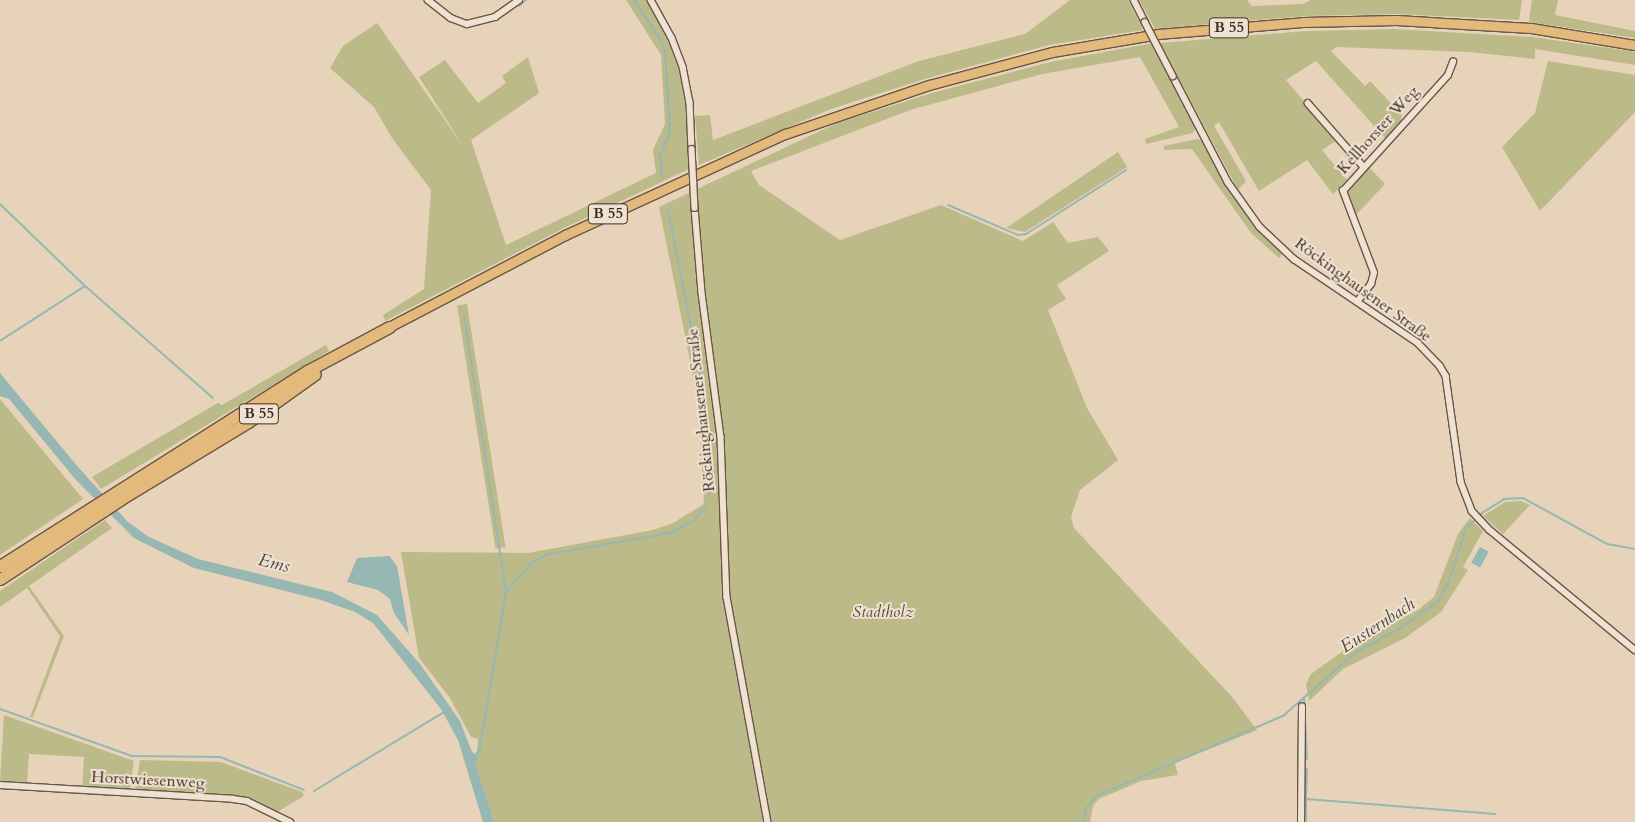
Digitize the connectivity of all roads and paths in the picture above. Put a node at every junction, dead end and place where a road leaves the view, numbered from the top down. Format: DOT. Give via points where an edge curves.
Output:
graph roads {
  1 [pos="428,0"];
  2 [pos="519,0"];
  3 [pos="651,0"];
  4 [pos="1134,0"];
  5 [pos="1635,45"];
  6 [pos="1452,62"];
  7 [pos="1308,103"];
  8 [pos="1363,166"];
  9 [pos="1357,302"];
  10 [pos="389,327"];
  11 [pos="81,519"];
  12 [pos="0,566"];
  13 [pos="0,579"];
  14 [pos="1635,650"];
  15 [pos="1302,707"];
  16 [pos="0,785"];
  17 [pos="290,822"];
  18 [pos="768,822"];
  19 [pos="1301,822"];
  1 -- 2 [label="street" via="452,18 467,24 495,17"];
  3 -- 18 [label="street, Röckinghausener Straße, bridge" via="672,38 690,102 702,293 721,437 727,597"];
  4 -- 9 [label="street, Röckinghausener Straße, bridge" via="1228,182 1260,227 1294,259"];
  5 -- 10 [label="main road, B 55" via="1531,28 1396,20 1303,22 1158,34 1052,52 929,84 785,134 573,231"];
  6 -- 8 [label="street, Kellhorster Weg" via="1448,75"];
  7 -- 8 [label="street"];
  8 -- 9 [label="street, Kellhorster Weg" via="1343,191 1374,273 1371,284"];
  9 -- 14 [label="street, Röckinghausener Straße" via="1418,343 1446,376 1461,482 1475,514"];
  10 -- 11 [label="highway, B 55" via="306,371"];
  11 -- 12 [label="highway, B 55"];
  11 -- 13 [label="highway, B 55"];
  15 -- 19 [label="street"];
  16 -- 17 [label="street, Horstwiesenweg" via="233,799 247,801"];
}
